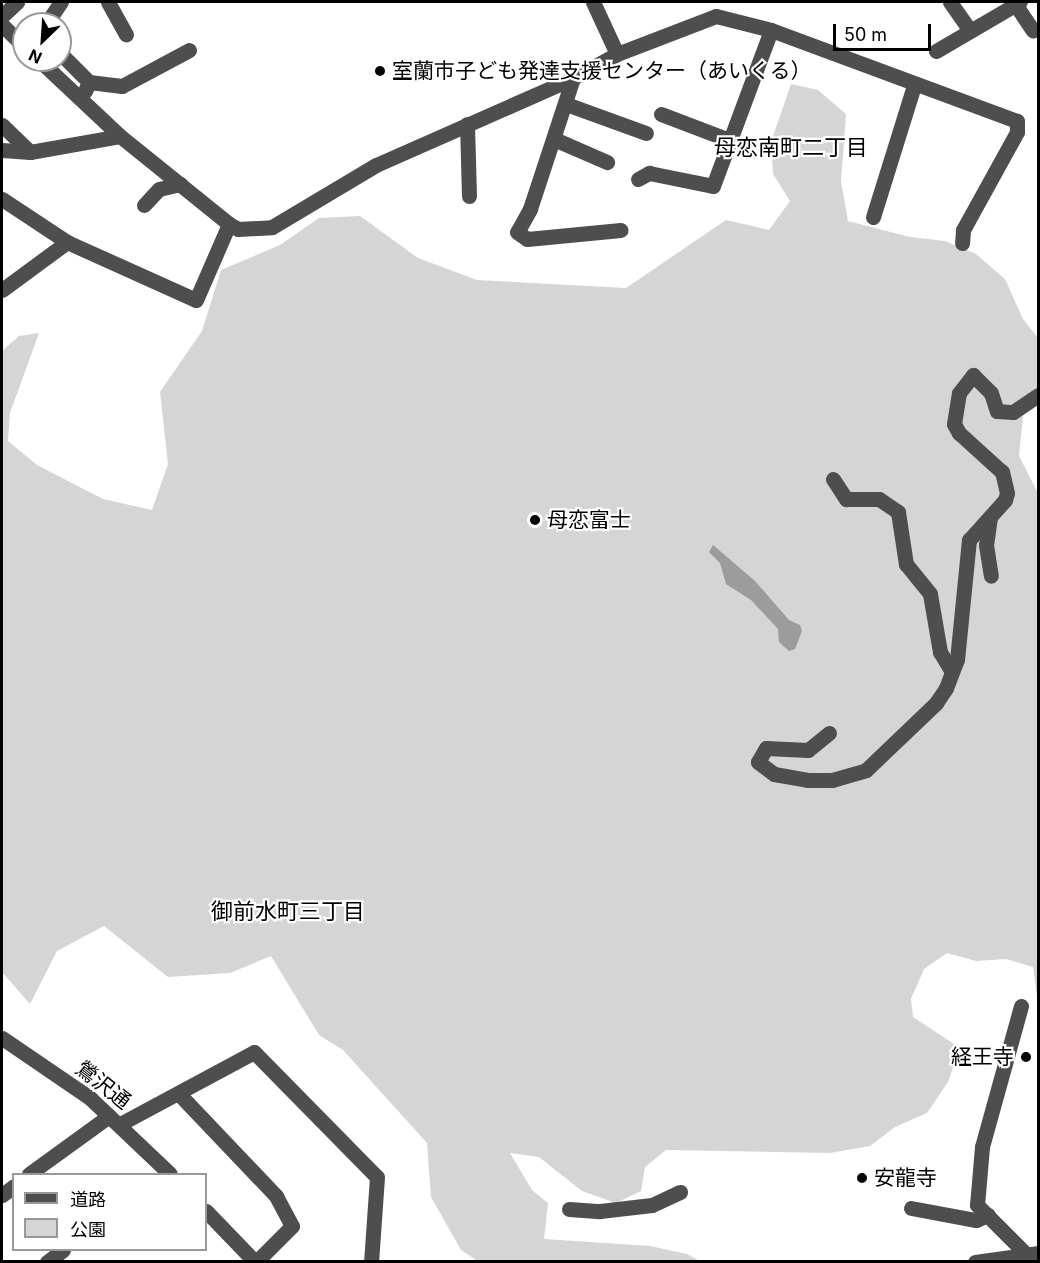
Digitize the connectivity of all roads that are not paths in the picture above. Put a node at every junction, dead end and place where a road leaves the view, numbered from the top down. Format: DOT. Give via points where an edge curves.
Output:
graph roads {
  1 [pos="108,2"];
  2 [pos="593,2"];
  3 [pos="950,2"];
  4 [pos="1017,3"];
  5 [pos="771,30"];
  6 [pos="970,30"];
  7 [pos="1033,31"];
  8 [pos="126,34"];
  9 [pos="189,50"];
  10 [pos="936,51"];
  11 [pos="617,54"];
  12 [pos="72,65"];
  13 [pos="52,72"];
  14 [pos="573,78"];
  15 [pos="89,82"];
  16 [pos="914,85"];
  17 [pos="82,100"];
  18 [pos="566,104"];
  19 [pos="661,114"];
  20 [pos="467,124"];
  21 [pos="2,125"];
  22 [pos="646,133"];
  23 [pos="120,136"];
  24 [pos="554,139"];
  25 [pos="729,140"];
  26 [pos="2,150"];
  27 [pos="30,152"];
  28 [pos="607,162"];
  29 [pos="638,178"];
  30 [pos="180,184"];
  31 [pos="470,196"];
  32 [pos="144,205"];
  33 [pos="5,208"];
  34 [pos="873,217"];
  35 [pos="229,224"];
  36 [pos="621,230"];
  37 [pos="67,242"];
  38 [pos="962,243"];
  39 [pos="2,290"];
  40 [pos="1038,395"];
  41 [pos="833,479"];
  42 [pos="990,517"];
  43 [pos="991,576"];
  44 [pos="952,672"];
  45 [pos="829,733"];
  46 [pos="1021,1006"];
  47 [pos="2,1038"];
  48 [pos="179,1094"];
  49 [pos="114,1120"];
  50 [pos="31,1173"];
  51 [pos="166,1173"];
  52 [pos="680,1192"];
  53 [pos="911,1208"];
  54 [pos="569,1209"];
  55 [pos="207,1212"];
  56 [pos="988,1215"];
  57 [pos="62,1251"];
  58 [pos="1033,1254"];
  59 [pos="47,1262"];
  60 [pos="256,1262"];
  61 [pos="372,1262"];
  62 [pos="975,1262"];
  1 -- 8 [label="street"];
  2 -- 11 [label="street"];
  3 -- 6 [label="street"];
  4 -- 6 [label="street"];
  4 -- 7 [label="street"];
  5 -- 11 [label="street" via="716,16"];
  5 -- 16 [label="street"];
  5 -- 25 [label="street"];
  6 -- 10 [label="street"];
  9 -- 15 [label="street" via="122,86"];
  11 -- 14 [label="street"];
  12 -- 15 [label="street"];
  13 -- 17 [label="street"];
  14 -- 18 [label="street"];
  14 -- 20 [label="street"];
  15 -- 17 [label="street"];
  16 -- 34 [label="street"];
  16 -- 38 [label="street" via="1017,121 1017,132 963,230"];
  17 -- 23 [label="street"];
  18 -- 22 [label="street"];
  18 -- 24 [label="street"];
  19 -- 25 [label="street"];
  20 -- 31 [label="street"];
  20 -- 35 [label="street" via="376,165 272,227 238,229"];
  21 -- 27 [label="street"];
  23 -- 27 [label="street"];
  23 -- 30 [label="street"];
  24 -- 28 [label="street"];
  24 -- 36 [label="street" via="530,209 517,232 520,238"];
  25 -- 29 [label="street" via="713,186 649,173"];
  26 -- 27 [label="street"];
  30 -- 32 [label="street" via="159,189"];
  30 -- 35 [label="street"];
  33 -- 37 [label="street"];
  35 -- 37 [label="street" via="196,300"];
  37 -- 39 [label="street"];
  40 -- 42 [label="street" via="1013,412 997,411 991,393 973,375 959,393 954,424 959,434 1002,472 1006,481 1005,500"];
  41 -- 44 [label="street" via="846,499 879,499 898,512 906,564 930,594 940,652"];
  42 -- 43 [label="street" via="986,545"];
  42 -- 44 [label="street" via="969,540 965,552 958,651"];
  44 -- 45 [label="street" via="936,703 866,770 832,780 807,780 774,774 759,762 766,748 808,750"];
  46 -- 56 [label="street" via="982,1147 977,1205"];
  47 -- 49 [label="street, 鶯沢通"];
  48 -- 49 [label="street"];
  48 -- 60 [label="street" via="276,1196 292,1226"];
  48 -- 61 [label="street" via="254,1052 377,1177"];
  49 -- 50 [label="street"];
  49 -- 51 [label="street, 鶯沢通"];
  52 -- 54 [label="street" via="652,1205 600,1211"];
  53 -- 56 [label="street" via="976,1220"];
  55 -- 60 [label="street"];
  56 -- 58 [label="street"];
  57 -- 59 [label="street"];
  58 -- 62 [label="street"];
}
